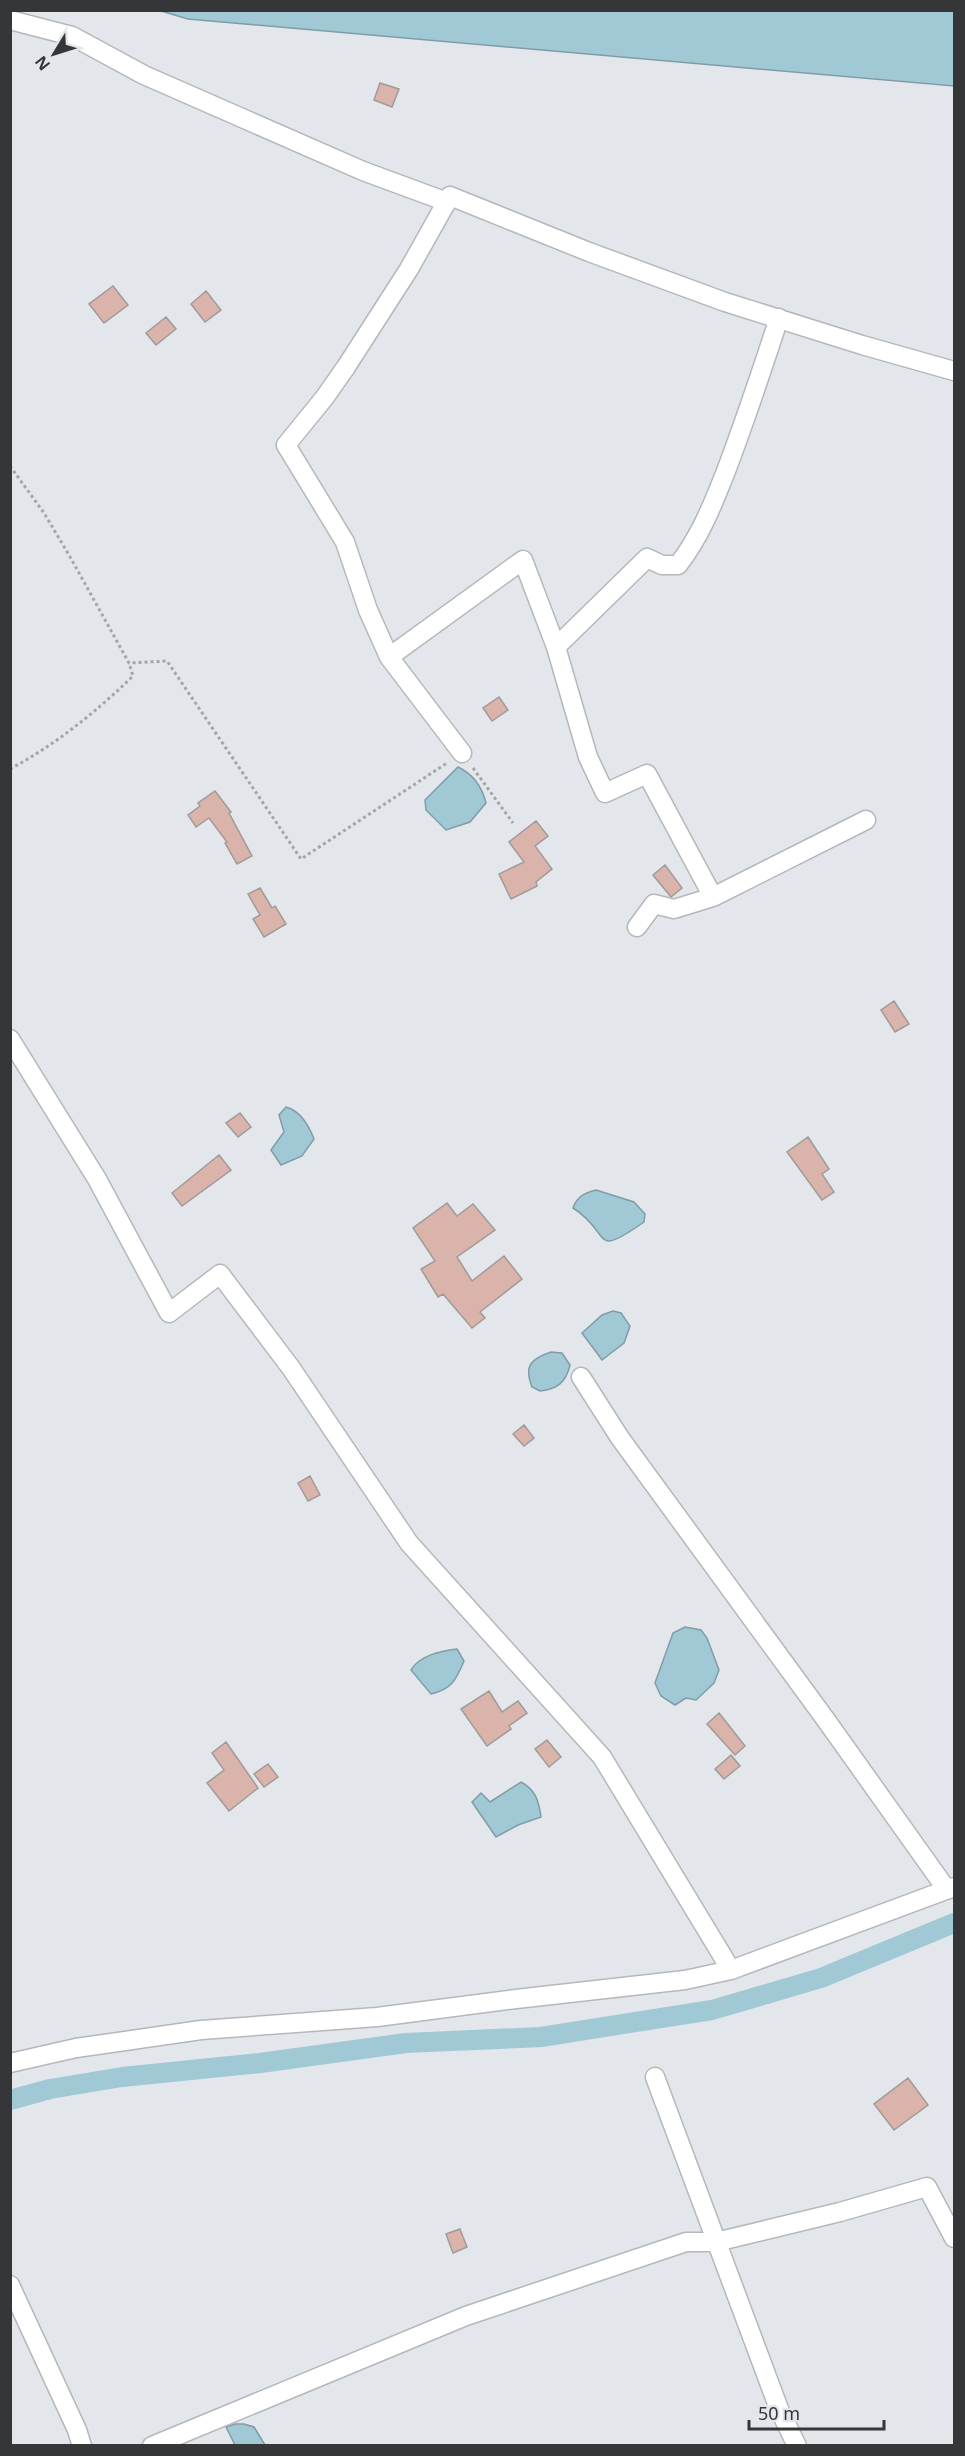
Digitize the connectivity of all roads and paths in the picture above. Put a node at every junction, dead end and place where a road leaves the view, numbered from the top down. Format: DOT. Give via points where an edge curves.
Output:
graph roads {
  1 [pos="10,20"];
  2 [pos="447,202"];
  3 [pos="779,318"];
  4 [pos="954,371"];
  5 [pos="10,466"];
  6 [pos="556,647"];
  7 [pos="389,657"];
  8 [pos="129,663"];
  9 [pos="462,753"];
  10 [pos="10,769"];
  11 [pos="866,820"];
  12 [pos="513,823"];
  13 [pos="713,897"];
  14 [pos="637,927"];
  15 [pos="10,1039"];
  16 [pos="581,1377"];
  17 [pos="950,1889"];
  18 [pos="731,1970"];
  19 [pos="13,2057"];
  20 [pos="655,2077"];
  21 [pos="954,2238"];
  22 [pos="716,2242"];
  23 [pos="10,2285"];
  24 [pos="82,2445"];
  25 [pos="152,2445"];
  26 [pos="797,2445"];
  1 -- 2 [label="street" via="72,36 144,75 363,171"];
  2 -- 3 [label="street" via="450,196 599,256"];
  2 -- 7 [label="street" via="346,367 286,445 345,542"];
  3 -- 4 [label="street"];
  3 -- 6 [label="street" via="745,423 693,546 678,565 662,565 646,558"];
  5 -- 8 [label="path" via="64,546"];
  6 -- 7 [label="street" via="523,560"];
  6 -- 13 [label="street" via="588,758 605,794 647,774"];
  7 -- 9 [label="street"];
  8 -- 9 [label="path" via="167,661 301,859"];
  8 -- 10 [label="path" via="133,676 117,692 83,721"];
  9 -- 12 [label="path"];
  11 -- 13 [label="street"];
  13 -- 14 [label="street" via="674,909 654,904"];
  15 -- 18 [label="street" via="97,1179 169,1313 220,1274 291,1368 409,1543 602,1757"];
  16 -- 17 [label="street" via="620,1438"];
  17 -- 18 [label="street"];
  18 -- 19 [label="street" via="685,1980 377,2017 201,2030"];
  20 -- 22 [label="street"];
  21 -- 22 [label="street" via="927,2187"];
  22 -- 25 [label="street" via="686,2242 466,2316"];
  22 -- 26 [label="street" via="779,2409"];
  23 -- 24 [label="street"];
}
